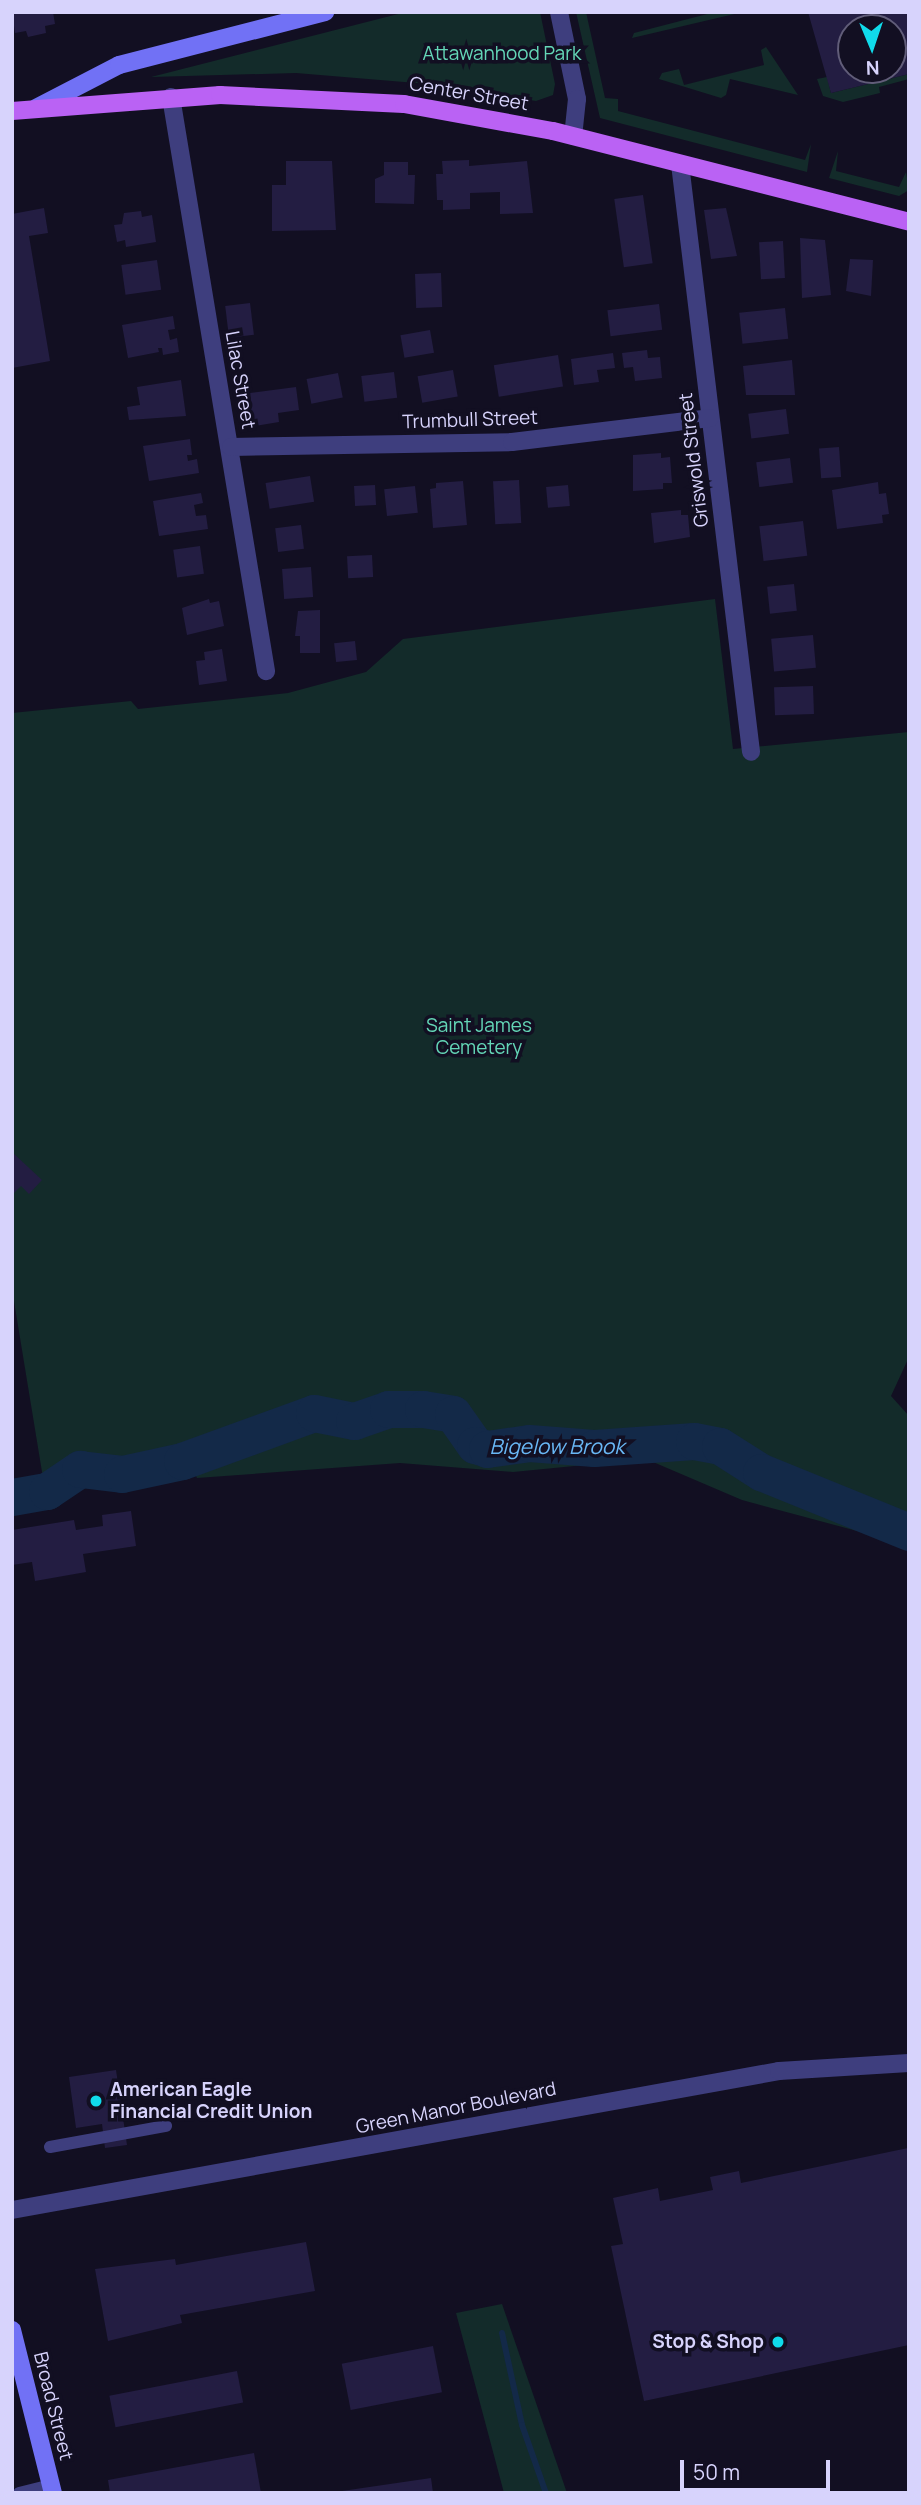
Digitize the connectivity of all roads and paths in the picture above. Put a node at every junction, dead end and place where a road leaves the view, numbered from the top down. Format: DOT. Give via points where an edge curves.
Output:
graph roads {
  1 [pos="325,12"];
  2 [pos="559,12"];
  3 [pos="171,97"];
  4 [pos="36,108"];
  5 [pos="12,111"];
  6 [pos="573,136"];
  7 [pos="681,164"];
  8 [pos="909,222"];
  9 [pos="710,418"];
  10 [pos="230,447"];
  11 [pos="266,671"];
  12 [pos="751,752"];
  13 [pos="909,2063"];
  14 [pos="166,2126"];
  15 [pos="50,2147"];
  16 [pos="12,2210"];
  17 [pos="12,2330"];
  18 [pos="15,2353"];
  19 [pos="52,2489"];
  20 [pos="19,2493"];
  1 -- 4 [label="main road" via="120,65"];
  2 -- 6 [label="street" via="577,99"];
  3 -- 4 [label="main road, Center Street"];
  3 -- 6 [label="main road, Center Street" via="362,100 469,114"];
  3 -- 10 [label="street, Lilac Street"];
  4 -- 5 [label="main road, Center Street"];
  6 -- 7 [label="main road, Center Street"];
  7 -- 8 [label="main road, Center Street"];
  7 -- 9 [label="street, Griswold Street"];
  9 -- 10 [label="street, Trumbull Street" via="512,442"];
  9 -- 12 [label="street, Griswold Street"];
  10 -- 11 [label="street, Lilac Street"];
  13 -- 16 [label="street, Green Manor Boulevard" via="779,2071"];
  14 -- 15 [label="lane"];
  17 -- 18 [label="main road, Broad Street"];
  18 -- 19 [label="main road, Broad Street"];
  19 -- 20 [label="lane"];
}
